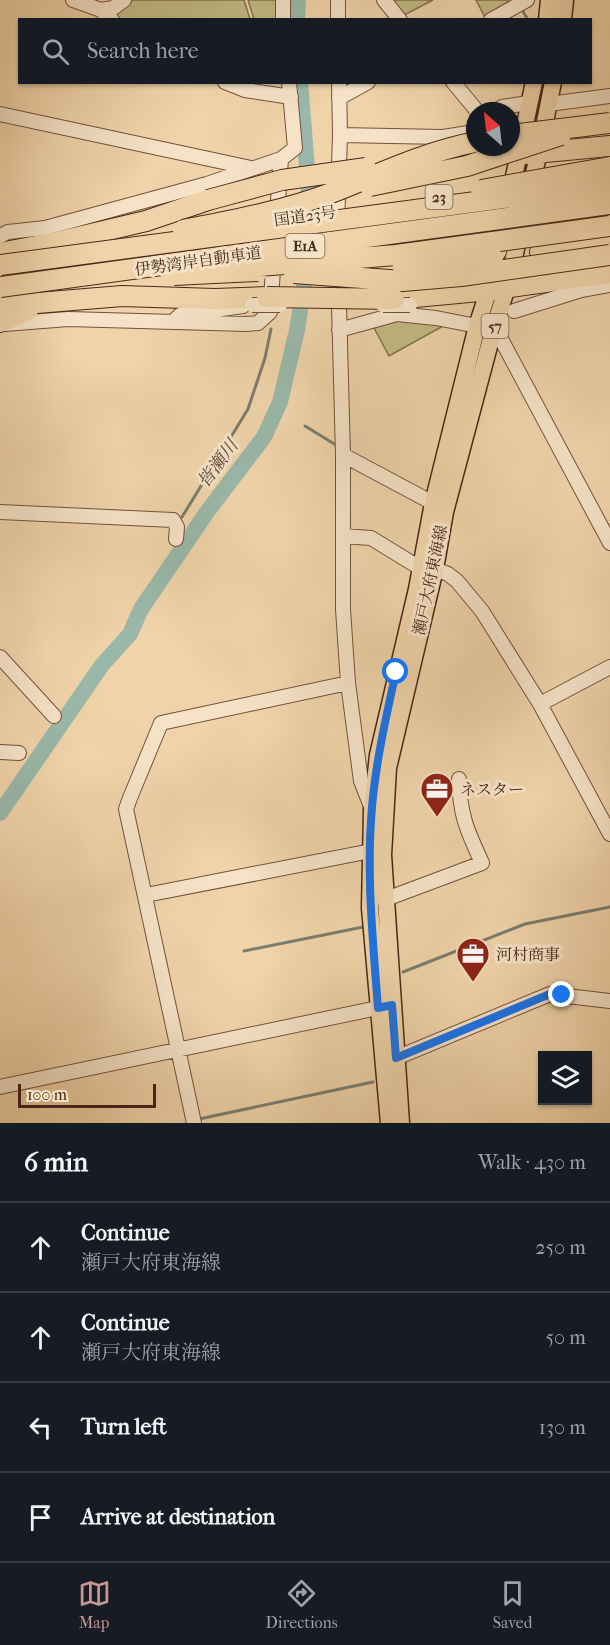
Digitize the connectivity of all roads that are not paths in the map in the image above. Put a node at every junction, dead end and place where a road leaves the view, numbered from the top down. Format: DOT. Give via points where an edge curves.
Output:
graph roads {
  1 [pos="73,0"];
  2 [pos="124,0"];
  3 [pos="283,0"];
  4 [pos="338,0"];
  5 [pos="384,0"];
  6 [pos="527,0"];
  7 [pos="549,0"];
  8 [pos="565,0"];
  9 [pos="101,10"];
  10 [pos="110,18"];
  11 [pos="283,18"];
  12 [pos="338,18"];
  13 [pos="398,18"];
  14 [pos="495,18"];
  15 [pos="546,18"];
  16 [pos="563,18"];
  17 [pos="230,84"];
  18 [pos="289,84"];
  19 [pos="339,84"];
  20 [pos="364,84"];
  21 [pos="455,84"];
  22 [pos="533,84"];
  23 [pos="553,84"];
  24 [pos="267,88"];
  25 [pos="610,96"];
  26 [pos="291,97"];
  27 [pos="339,98"];
  28 [pos="470,102"];
  29 [pos="528,103"];
  30 [pos="520,104"];
  31 [pos="549,104"];
  32 [pos="0,114"];
  33 [pos="610,121"];
  34 [pos="466,133"];
  35 [pos="520,134"];
  36 [pos="340,135"];
  37 [pos="610,142"];
  38 [pos="466,144"];
  39 [pos="520,144"];
  40 [pos="610,146"];
  41 [pos="587,148"];
  42 [pos="539,152"];
  43 [pos="520,154"];
  44 [pos="502,156"];
  45 [pos="518,156"];
  46 [pos="281,159"];
  47 [pos="610,167"];
  48 [pos="253,168"];
  49 [pos="610,184"];
  50 [pos="610,204"];
  51 [pos="302,216"];
  52 [pos="610,226"];
  53 [pos="0,236"];
  54 [pos="610,245"];
  55 [pos="0,253"];
  56 [pos="610,255"];
  57 [pos="67,256"];
  58 [pos="296,263"];
  59 [pos="0,264"];
  60 [pos="144,269"];
  61 [pos="610,273"];
  62 [pos="575,285"];
  63 [pos="610,285"];
  64 [pos="0,288"];
  65 [pos="499,288"];
  66 [pos="63,300"];
  67 [pos="260,301"];
  68 [pos="402,302"];
  69 [pos="0,306"];
  70 [pos="514,311"];
  71 [pos="436,318"];
  72 [pos="174,321"];
  73 [pos="0,323"];
  74 [pos="339,330"];
  75 [pos="484,330"];
  76 [pos="343,455"];
  77 [pos="433,503"];
  78 [pos="0,512"];
  79 [pos="343,536"];
  80 [pos="176,539"];
  81 [pos="610,543"];
  82 [pos="428,569"];
  83 [pos="0,657"];
  84 [pos="610,667"];
  85 [pos="348,683"];
  86 [pos="540,704"];
  87 [pos="54,716"];
  88 [pos="0,752"];
  89 [pos="19,753"];
  90 [pos="459,779"];
  91 [pos="372,809"];
  92 [pos="610,834"];
  93 [pos="371,851"];
  94 [pos="146,895"];
  95 [pos="386,899"];
  96 [pos="610,1001"];
  97 [pos="385,1007"];
  98 [pos="178,1051"];
  99 [pos="396,1058"];
  100 [pos="0,1087"];
  101 [pos="194,1123"];
  102 [pos="389,1123"];
  103 [pos="400,1123"];
  1 -- 9 [label="street"];
  2 -- 9 [label="street"];
  3 -- 11 [label="street"];
  4 -- 12 [label="street"];
  5 -- 13 [label="street"];
  6 -- 14 [label="street"];
  7 -- 15 [label="main road"];
  8 -- 16 [label="main road"];
  9 -- 10 [label="street"];
  17 -- 24 [label="street" via="245,90"];
  18 -- 26 [label="street"];
  19 -- 27 [label="street"];
  20 -- 27 [label="street"];
  21 -- 28 [label="street"];
  22 -- 29 [label="main road, 瀬戸大府東海線 / 57"];
  23 -- 31 [label="main road, 瀬戸大府東海線 / 57"];
  24 -- 26 [label="street"];
  25 -- 31 [label="street"];
  26 -- 46 [label="street" via="295,148"];
  27 -- 36 [label="street"];
  29 -- 30 [label="street"];
  29 -- 39 [label="main road, 瀬戸大府東海線 / 57"];
  31 -- 42 [label="main road, 瀬戸大府東海線 / 57"];
  32 -- 48 [label="street"];
  33 -- 35 [label="highway, bridge"];
  33 -- 51 [label="highway, bridge" via="467,166 361,187"];
  34 -- 36 [label="street" via="443,137"];
  36 -- 74 [label="street"];
  37 -- 41 [label="highway"];
  38 -- 57 [label="highway, bridge" via="288,207"];
  40 -- 41 [label="highway, 23"];
  41 -- 42 [label="highway, 23"];
  42 -- 43 [label="highway, 23"];
  42 -- 65 [label="main road, 瀬戸大府東海線 / 57"];
  44 -- 55 [label="highway, 23, bridge" via="282,180 146,221"];
  45 -- 65 [label="main road, 瀬戸大府東海線 / 57"];
  46 -- 48 [label="street"];
  46 -- 72 [label="street" via="270,312 258,323"];
  47 -- 51 [label="highway, 国道23号 / 23, bridge"];
  48 -- 53 [label="street" via="45,228"];
  49 -- 57 [label="highway, 伊勢湾岸自動車道 / E1A, bridge"];
  50 -- 60 [label="highway, 伊勢湾岸自動車道 / E1A, bridge"];
  51 -- 59 [label="highway, 国道23号 / 23"];
  52 -- 58 [label="highway, bridge" via="396,255"];
  54 -- 58 [label="highway, bridge" via="357,271"];
  56 -- 60 [label="highway, bridge" via="403,281 268,271 180,276"];
  57 -- 59 [label="highway, 伊勢湾岸自動車道 / E1A, bridge"];
  58 -- 64 [label="highway, bridge"];
  60 -- 64 [label="highway, 伊勢湾岸自動車道 / E1A, bridge"];
  61 -- 62 [label="highway"];
  62 -- 63 [label="street"];
  62 -- 65 [label="highway"];
  62 -- 70 [label="street"];
  65 -- 68 [label="highway"];
  65 -- 75 [label="main road, 瀬戸大府東海線 / 57"];
  66 -- 67 [label="highway" via="122,296"];
  66 -- 69 [label="highway"];
  66 -- 73 [label="highway" via="20,312"];
  67 -- 68 [label="highway, bridge"];
  67 -- 72 [label="street" via="180,315"];
  68 -- 71 [label="street" via="414,310 434,313"];
  71 -- 74 [label="street" via="397,314"];
  71 -- 75 [label="street"];
  72 -- 73 [label="street" via="68,319"];
  74 -- 76 [label="street"];
  75 -- 77 [label="main road, 瀬戸大府東海線 / 57"];
  75 -- 81 [label="street" via="501,339"];
  75 -- 82 [label="main road, 瀬戸大府東海線 / 57" via="445,512"];
  76 -- 77 [label="street"];
  76 -- 79 [label="street"];
  77 -- 82 [label="main road, 瀬戸大府東海線 / 57"];
  78 -- 80 [label="street" via="173,520"];
  79 -- 82 [label="street" via="371,538"];
  79 -- 85 [label="street"];
  82 -- 86 [label="street" via="448,574 482,611"];
  82 -- 91 [label="main road, 瀬戸大府東海線 / 57" via="378,755"];
  82 -- 95 [label="main road, 瀬戸大府東海線 / 57" via="388,768"];
  83 -- 87 [label="street"];
  84 -- 86 [label="street"];
  85 -- 91 [label="street" via="361,781"];
  85 -- 94 [label="street" via="161,723 126,809"];
  86 -- 92 [label="street"];
  88 -- 89 [label="street"];
  90 -- 95 [label="street" via="460,807 482,863"];
  91 -- 93 [label="main road, 瀬戸大府東海線 / 57"];
  93 -- 94 [label="street"];
  93 -- 97 [label="main road, 瀬戸大府東海線 / 57" via="370,908"];
  94 -- 98 [label="street"];
  95 -- 97 [label="main road, 瀬戸大府東海線 / 57"];
  96 -- 99 [label="street" via="550,994"];
  97 -- 98 [label="street"];
  97 -- 99 [label="main road, 瀬戸大府東海線 / 57"];
  97 -- 102 [label="main road, 瀬戸大府東海線 / 57"];
  98 -- 100 [label="street"];
  98 -- 101 [label="street"];
  99 -- 103 [label="main road, 瀬戸大府東海線 / 57"];
}
